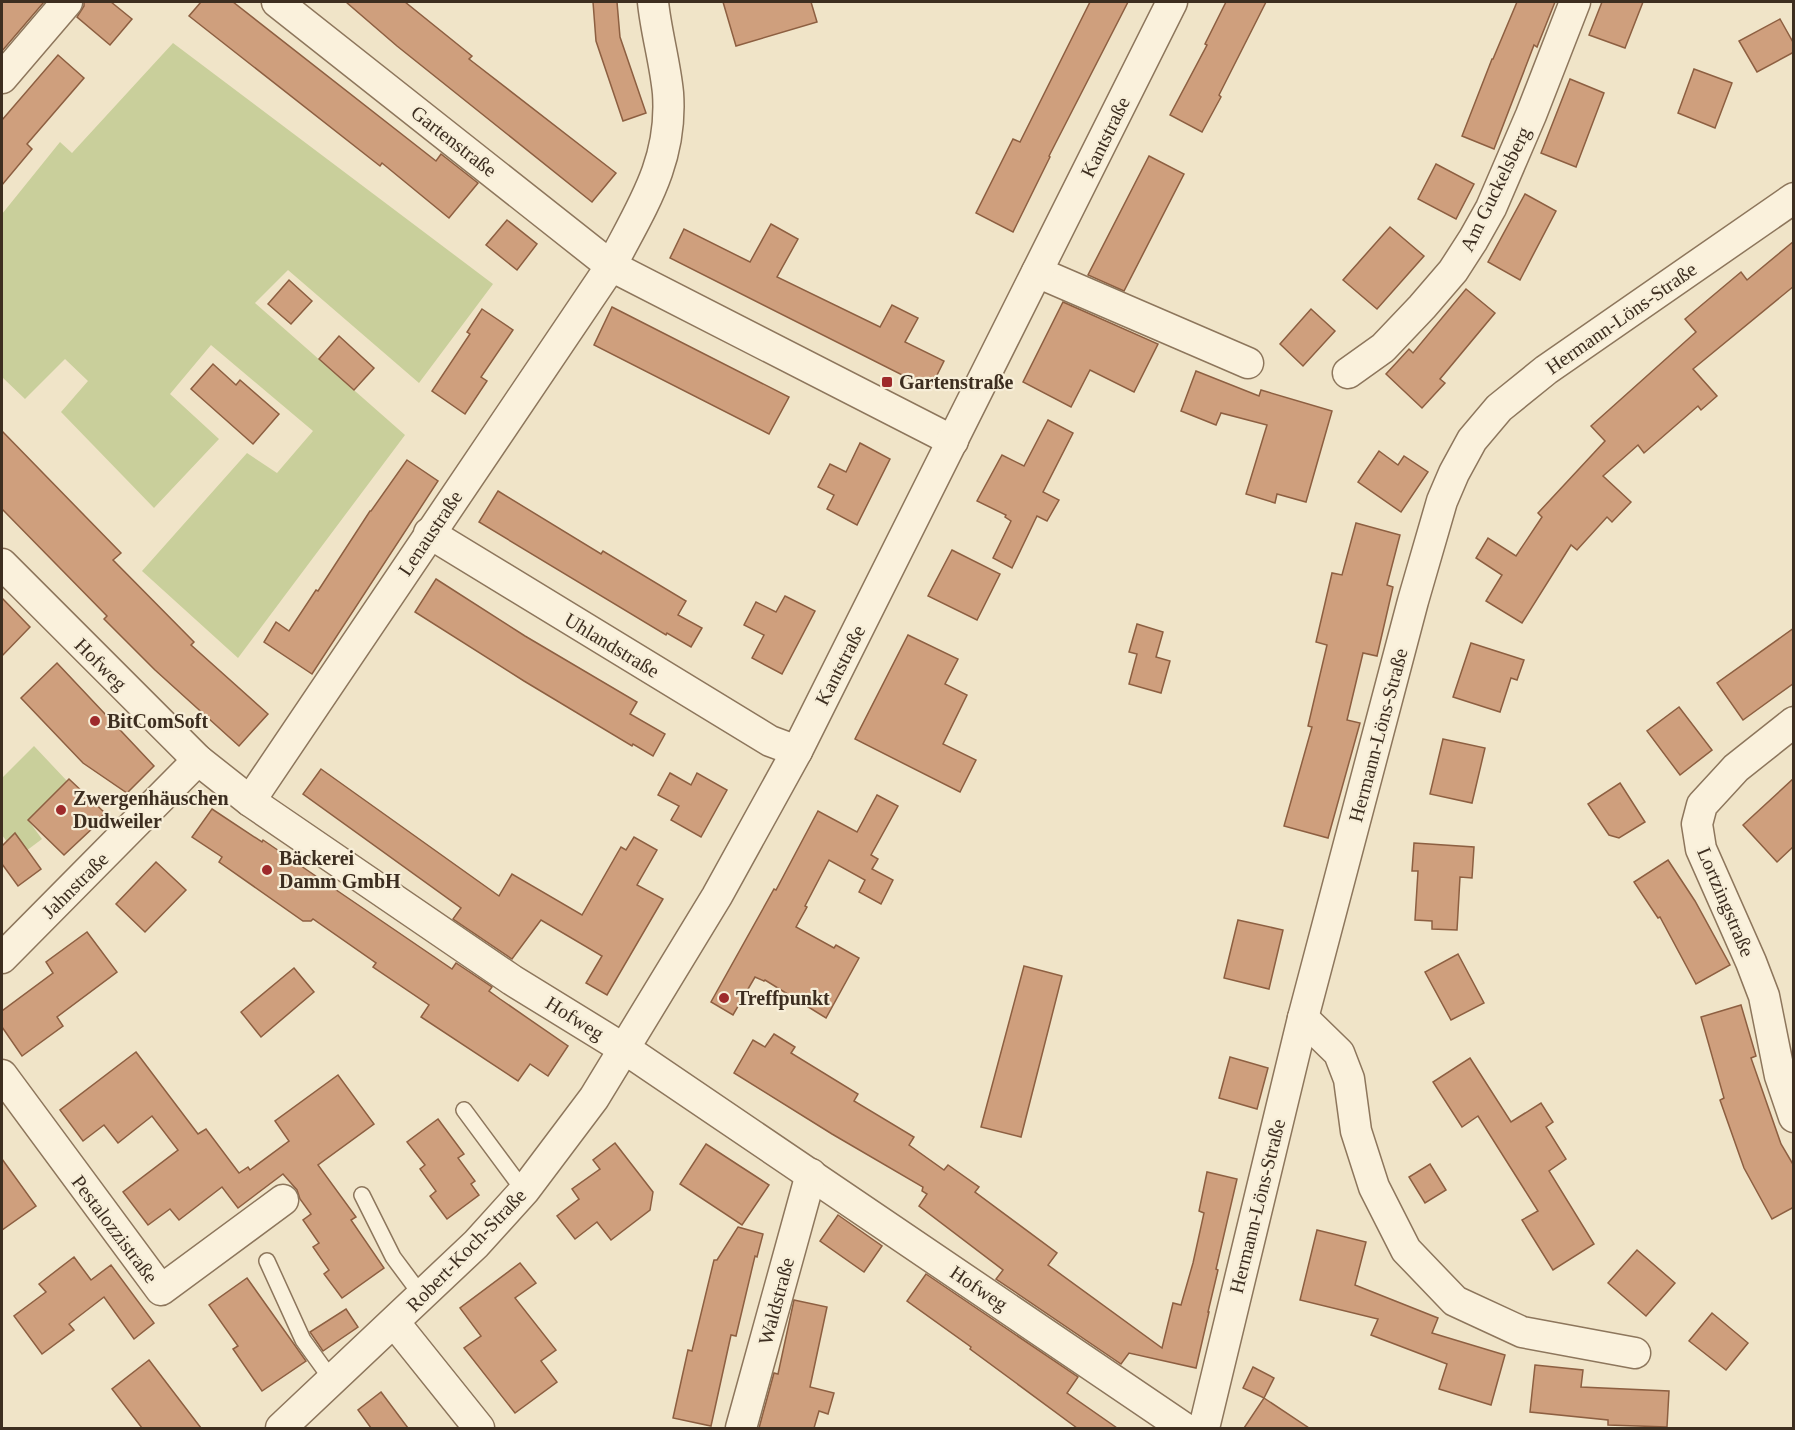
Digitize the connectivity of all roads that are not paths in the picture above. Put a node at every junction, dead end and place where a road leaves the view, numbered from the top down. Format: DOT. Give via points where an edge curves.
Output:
graph roads {
  1 [pos="67,2"];
  2 [pos="277,2"];
  3 [pos="653,2"];
  4 [pos="1172,2"];
  5 [pos="1575,2"];
  6 [pos="2,78"];
  7 [pos="1794,198"];
  8 [pos="610,266"];
  9 [pos="1037,272"];
  10 [pos="1248,363"];
  11 [pos="1348,373"];
  12 [pos="953,441"];
  13 [pos="429,533"];
  14 [pos="2,564"];
  15 [pos="1794,722"];
  16 [pos="797,751"];
  17 [pos="198,760"];
  18 [pos="250,801"];
  19 [pos="2,958"];
  20 [pos="1303,1018"];
  21 [pos="624,1048"];
  22 [pos="2,1075"];
  23 [pos="464,1110"];
  24 [pos="1794,1117"];
  25 [pos="811,1174"];
  26 [pos="524,1191"];
  27 [pos="363,1195"];
  28 [pos="283,1200"];
  29 [pos="267,1261"];
  30 [pos="422,1296"];
  31 [pos="394,1322"];
  32 [pos="1635,1353"];
  33 [pos="333,1380"];
  34 [pos="281,1428"];
  35 [pos="480,1428"];
  36 [pos="741,1428"];
  37 [pos="1184,1428"];
  38 [pos="1204,1428"];
  1 -- 6 [label="street"];
  2 -- 8 [label="street, Gartenstraße"];
  3 -- 8 [label="street, Lenaustraße" via="668,93 663,156 654,185"];
  4 -- 9 [label="street, Kantstraße"];
  5 -- 11 [label="street, Am Guckelsberg" via="1522,136 1473,240 1422,307 1383,348"];
  7 -- 20 [label="street, Hermann-Löns-Straße" via="1546,370 1500,408 1472,440 1442,501"];
  8 -- 12 [label="street, Gartenstraße"];
  8 -- 13 [label="street, Lenaustraße"];
  9 -- 10 [label="street"];
  9 -- 12 [label="street, Kantstraße"];
  12 -- 16 [label="street, Kantstraße"];
  13 -- 16 [label="street, Uhlandstraße" via="770,741"];
  13 -- 18 [label="street, Lenaustraße"];
  14 -- 17 [label="street, Hofweg"];
  15 -- 24 [label="street, Lortzingstraße" via="1736,768 1702,805 1697,824 1701,849 1764,996 1780,1076"];
  16 -- 21 [label="street, Kantstraße" via="717,896"];
  17 -- 18 [label="street, Hofweg"];
  17 -- 19 [label="street, Jahnstraße"];
  18 -- 21 [label="street, Hofweg" via="512,980"];
  20 -- 32 [label="street" via="1339,1053 1350,1079 1356,1131 1374,1187 1406,1250 1455,1301 1522,1332"];
  20 -- 38 [label="street, Hermann-Löns-Straße"];
  21 -- 25 [label="street, Hofweg"];
  21 -- 26 [label="street, Robert-Koch-Straße" via="588,1106"];
  22 -- 28 [label="street, Pestalozzistraße" via="161,1290"];
  23 -- 26 [label="lane"];
  25 -- 36 [label="street, Waldstraße"];
  25 -- 37 [label="street, Hofweg"];
  26 -- 30 [label="street, Robert-Koch-Straße"];
  27 -- 30 [label="lane" via="393,1257"];
  29 -- 33 [label="lane" via="303,1340"];
  30 -- 31 [label="street, Robert-Koch-Straße"];
  31 -- 33 [label="street, Robert-Koch-Straße"];
  31 -- 35 [label="street"];
  33 -- 34 [label="street, Robert-Koch-Straße"];
}
